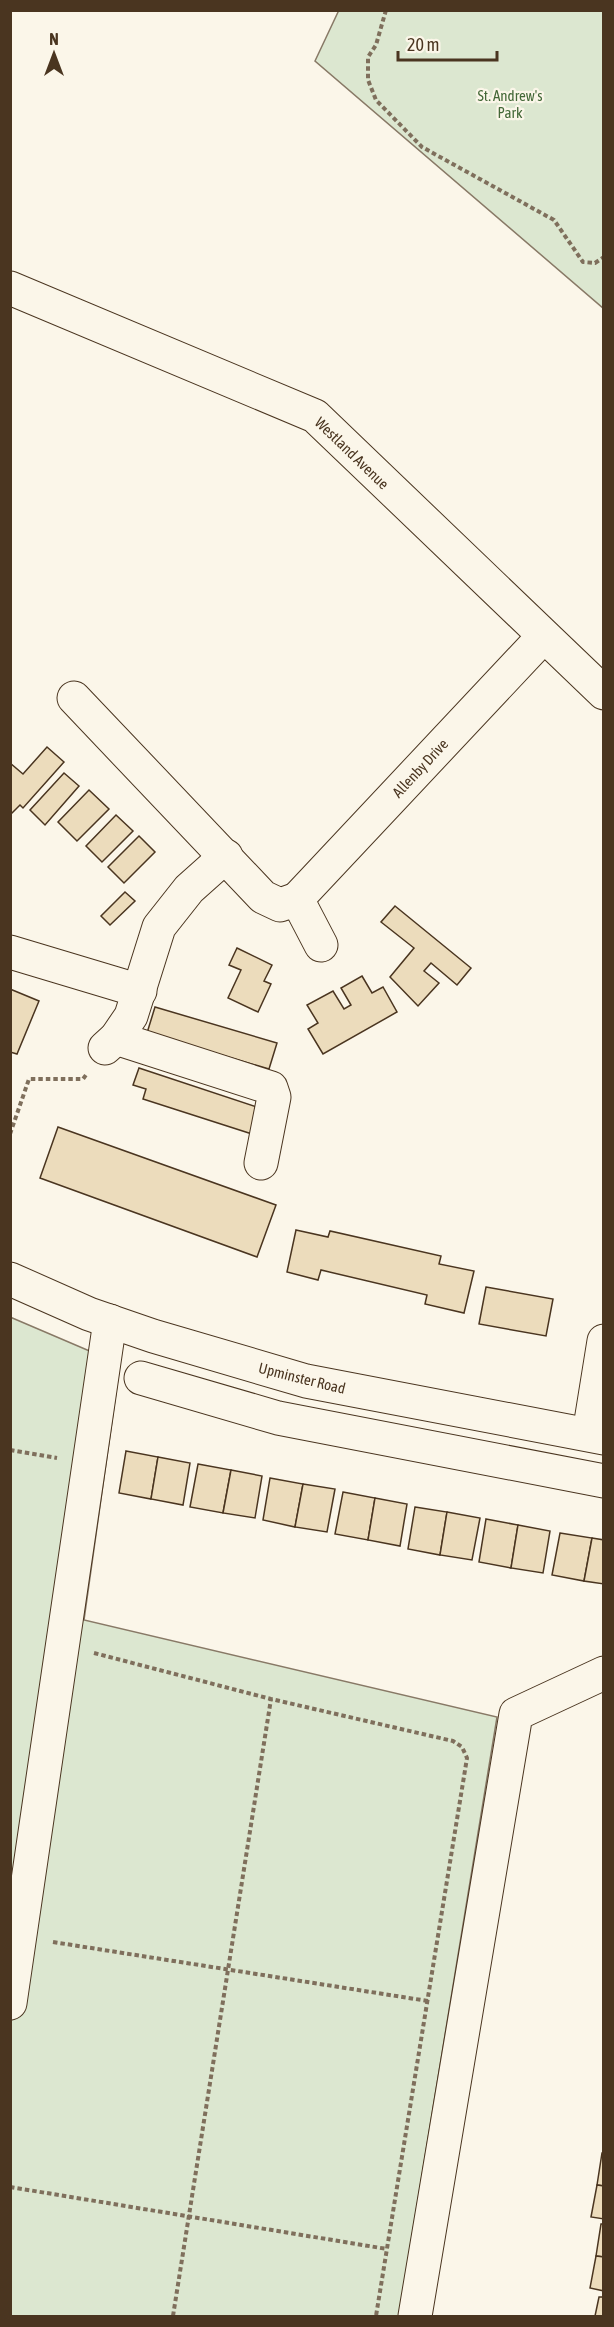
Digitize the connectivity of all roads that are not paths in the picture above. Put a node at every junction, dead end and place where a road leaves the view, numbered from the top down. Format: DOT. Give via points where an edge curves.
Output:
graph roads {
  1 [pos="10,288"];
  2 [pos="543,637"];
  3 [pos="603,693"];
  4 [pos="74,698"];
  5 [pos="226,856"];
  6 [pos="297,899"];
  7 [pos="321,945"];
  8 [pos="10,952"];
  9 [pos="140,991"];
  10 [pos="261,1163"];
  11 [pos="10,1279"];
  12 [pos="110,1321"];
  13 [pos="603,1341"];
  14 [pos="141,1378"];
  15 [pos="596,1436"];
  16 [pos="603,1481"];
  17 [pos="603,1673"];
  18 [pos="10,2003"];
  19 [pos="416,2316"];
  1 -- 2 [label="street, Westland Avenue" via="315,416"];
  2 -- 3 [label="street, Westland Avenue"];
  2 -- 6 [label="street, Allenby Drive"];
  4 -- 5 [label="street"];
  5 -- 6 [label="street" via="263,897 280,905"];
  5 -- 9 [label="street" via="189,889 159,927"];
  6 -- 7 [label="street"];
  8 -- 9 [label="street"];
  9 -- 10 [label="street" via="131,1016 110,1043 271,1088 274,1097"];
  11 -- 12 [label="street, Upminster Road"];
  12 -- 15 [label="street, Upminster Road" via="306,1381"];
  12 -- 18 [label="street"];
  13 -- 15 [label="street"];
  14 -- 16 [label="street" via="278,1418"];
  17 -- 19 [label="street" via="516,1714"];
}
